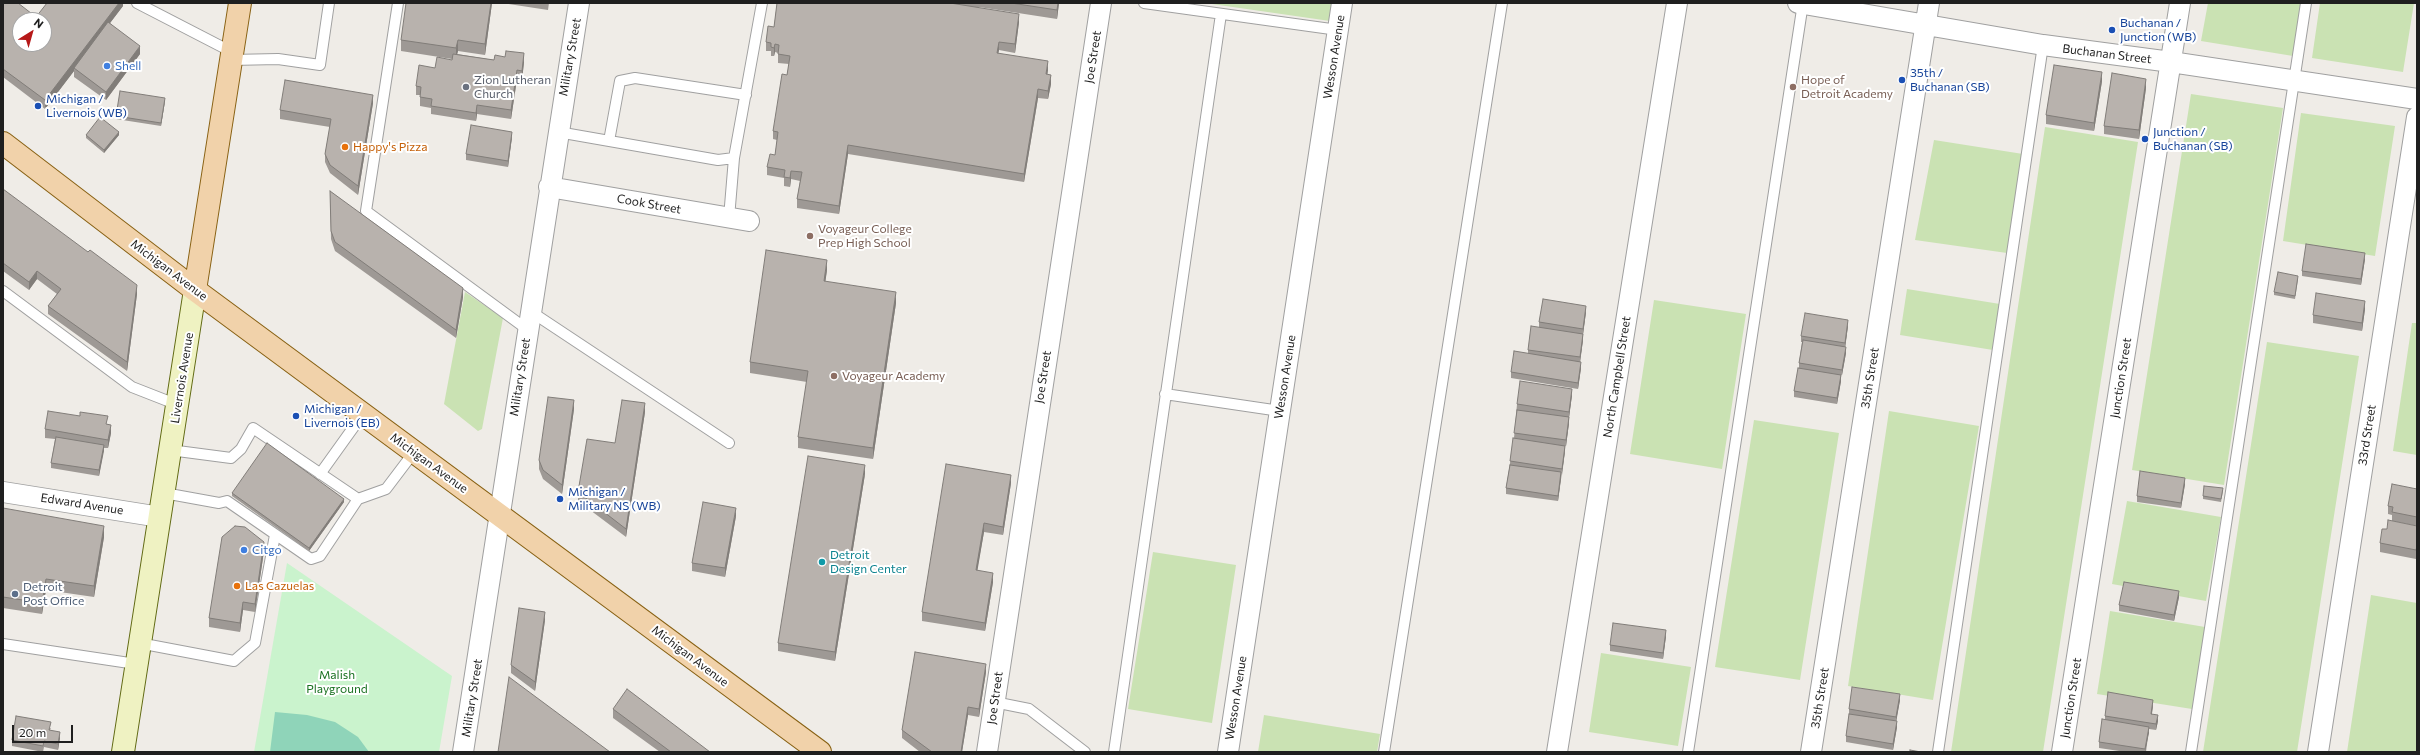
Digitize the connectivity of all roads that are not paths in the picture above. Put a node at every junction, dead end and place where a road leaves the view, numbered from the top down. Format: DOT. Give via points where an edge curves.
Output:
graph roads {
  1 [pos="137,3"];
  2 [pos="240,3"];
  3 [pos="329,3"];
  4 [pos="398,3"];
  5 [pos="579,3"];
  6 [pos="762,3"];
  7 [pos="1101,3"];
  8 [pos="1144,3"];
  9 [pos="1342,3"];
  10 [pos="1502,3"];
  11 [pos="1677,3"];
  12 [pos="1802,3"];
  13 [pos="1928,3"];
  14 [pos="2180,3"];
  15 [pos="2306,3"];
  16 [pos="1182,6"];
  17 [pos="1221,14"];
  18 [pos="1925,24"];
  19 [pos="1338,30"];
  20 [pos="2043,45"];
  21 [pos="232,56"];
  22 [pos="2171,62"];
  23 [pos="2294,81"];
  24 [pos="746,95"];
  25 [pos="2417,100"];
  26 [pos="2417,117"];
  27 [pos="558,132"];
  28 [pos="609,141"];
  29 [pos="3,143"];
  30 [pos="734,158"];
  31 [pos="549,187"];
  32 [pos="729,218"];
  33 [pos="750,222"];
  34 [pos="196,290"];
  35 [pos="3,291"];
  36 [pos="529,320"];
  37 [pos="1166,394"];
  38 [pos="178,405"];
  39 [pos="1280,411"];
  40 [pos="363,414"];
  41 [pos="729,442"];
  42 [pos="170,450"];
  43 [pos="414,452"];
  44 [pos="320,474"];
  45 [pos="3,492"];
  46 [pos="164,493"];
  47 [pos="358,499"];
  48 [pos="500,515"];
  49 [pos="160,517"];
  50 [pos="275,534"];
  51 [pos="139,643"];
  52 [pos="3,644"];
  53 [pos="136,664"];
  54 [pos="994,702"];
  55 [pos="123,752"];
  56 [pos="464,752"];
  57 [pos="820,752"];
  58 [pos="987,752"];
  59 [pos="1085,752"];
  60 [pos="1114,752"];
  61 [pos="1228,752"];
  62 [pos="1384,752"];
  63 [pos="1558,752"];
  64 [pos="1688,752"];
  65 [pos="1811,752"];
  66 [pos="1938,752"];
  67 [pos="2062,752"];
  68 [pos="2191,752"];
  69 [pos="2318,752"];
  1 -- 21 [label="lane"];
  2 -- 21 [label="main road, Livernois Avenue"];
  3 -- 21 [label="lane" via="320,66 278,59"];
  4 -- 36 [label="lane" via="366,211"];
  5 -- 27 [label="street, Military Street"];
  6 -- 24 [label="lane"];
  7 -- 54 [label="street, Joe Street"];
  8 -- 16 [label="lane"];
  9 -- 19 [label="street, Wesson Avenue"];
  10 -- 62 [label="lane"];
  11 -- 63 [label="street, North Campbell Street"];
  12 -- 18 [label="street, Buchanan Street"];
  12 -- 64 [label="lane"];
  13 -- 18 [label="street, 35th Street"];
  14 -- 22 [label="street, Junction Street"];
  15 -- 23 [label="lane"];
  16 -- 17 [label="lane"];
  17 -- 19 [label="lane"];
  17 -- 37 [label="lane"];
  18 -- 20 [label="street, Buchanan Street"];
  18 -- 65 [label="street, 35th Street"];
  19 -- 39 [label="street, Wesson Avenue"];
  20 -- 22 [label="street, Buchanan Street"];
  20 -- 66 [label="lane"];
  21 -- 34 [label="main road, Livernois Avenue"];
  22 -- 23 [label="street, Buchanan Street"];
  22 -- 67 [label="street, Junction Street"];
  23 -- 25 [label="street, Buchanan Street"];
  23 -- 68 [label="lane"];
  24 -- 28 [label="lane" via="635,78 620,81"];
  24 -- 30 [label="lane"];
  26 -- 69 [label="street, 33rd Street"];
  27 -- 28 [label="lane"];
  27 -- 31 [label="street, Military Street"];
  28 -- 30 [label="lane" via="718,160"];
  29 -- 34 [label="main road, Michigan Avenue"];
  30 -- 32 [label="lane"];
  31 -- 32 [label="street, Cook Street"];
  31 -- 36 [label="street, Military Street"];
  32 -- 33 [label="street, Cook Street"];
  34 -- 38 [label="main road, Livernois Avenue"];
  34 -- 40 [label="main road, Michigan Avenue"];
  35 -- 38 [label="lane" via="132,387"];
  36 -- 41 [label="lane"];
  36 -- 48 [label="street, Military Street"];
  37 -- 39 [label="lane"];
  37 -- 60 [label="lane"];
  38 -- 42 [label="main road, Livernois Avenue"];
  39 -- 61 [label="street, Wesson Avenue"];
  40 -- 43 [label="main road, Michigan Avenue"];
  40 -- 44 [label="lane"];
  42 -- 44 [label="lane" via="231,458 241,449 253,428"];
  42 -- 46 [label="main road, Livernois Avenue"];
  43 -- 47 [label="lane" via="386,489"];
  43 -- 48 [label="main road, Michigan Avenue"];
  44 -- 47 [label="lane"];
  45 -- 49 [label="street, Edward Avenue"];
  46 -- 49 [label="main road, Livernois Avenue"];
  46 -- 50 [label="lane" via="219,503 227,501"];
  47 -- 50 [label="lane" via="320,556 311,559"];
  48 -- 56 [label="street, Military Street"];
  48 -- 57 [label="main road, Michigan Avenue"];
  49 -- 51 [label="main road, Livernois Avenue"];
  50 -- 51 [label="lane" via="255,643 234,661"];
  51 -- 53 [label="main road, Livernois Avenue"];
  52 -- 53 [label="lane"];
  53 -- 55 [label="main road, Livernois Avenue"];
  54 -- 58 [label="street, Joe Street"];
  54 -- 59 [label="lane" via="1029,710"];
}
